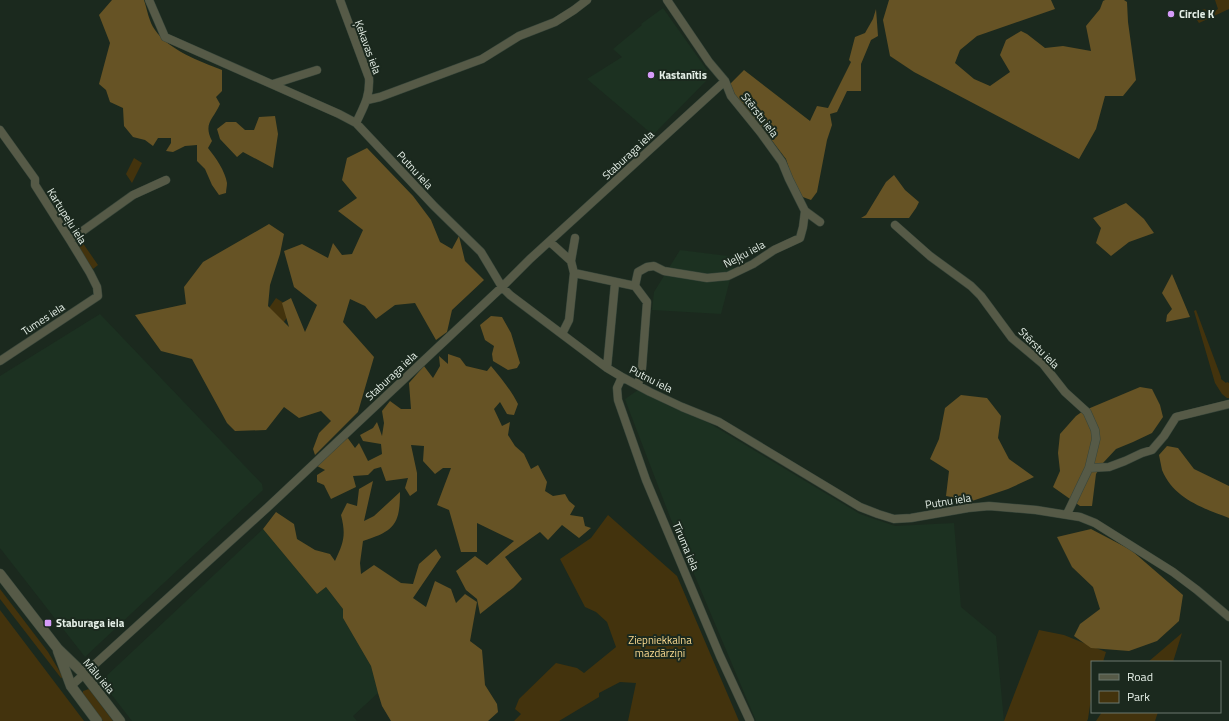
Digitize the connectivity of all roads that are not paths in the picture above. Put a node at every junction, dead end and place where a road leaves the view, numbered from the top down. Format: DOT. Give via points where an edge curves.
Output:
graph roads {
  1 [pos="149,0"];
  2 [pos="340,0"];
  3 [pos="587,0"];
  4 [pos="667,0"];
  5 [pos="317,70"];
  6 [pos="725,81"];
  7 [pos="273,84"];
  8 [pos="367,100"];
  9 [pos="356,123"];
  10 [pos="0,130"];
  11 [pos="166,180"];
  12 [pos="805,211"];
  13 [pos="820,222"];
  14 [pos="895,225"];
  15 [pos="575,238"];
  16 [pos="70,240"];
  17 [pos="550,242"];
  18 [pos="571,261"];
  19 [pos="574,274"];
  20 [pos="615,282"];
  21 [pos="635,286"];
  22 [pos="502,287"];
  23 [pos="98,296"];
  24 [pos="562,334"];
  25 [pos="0,361"];
  26 [pos="607,368"];
  27 [pos="622,377"];
  28 [pos="638,385"];
  29 [pos="1229,404"];
  30 [pos="1089,468"];
  31 [pos="1067,514"];
  32 [pos="0,574"];
  33 [pos="1229,617"];
  34 [pos="58,649"];
  35 [pos="84,674"];
  36 [pos="71,686"];
  37 [pos="97,721"];
  38 [pos="120,721"];
  39 [pos="750,721"];
  1 -- 7 [label="street, Putnu iela" via="166,37"];
  2 -- 8 [label="street, Ķekavas iela" via="370,78"];
  3 -- 8 [label="street" via="555,22 518,36 482,59"];
  4 -- 6 [label="street, Stērstu iela"];
  5 -- 7 [label="street"];
  6 -- 12 [label="street, Stērstu iela" via="731,96 782,162"];
  6 -- 17 [label="street, Staburaga iela"];
  7 -- 9 [label="street, Putnu iela"];
  8 -- 9 [label="street, Ķekavas iela"];
  9 -- 22 [label="street, Putnu iela" via="434,206 482,252"];
  10 -- 16 [label="street, Kartupeļu iela" via="35,179 35,185"];
  11 -- 16 [label="street" via="133,195"];
  12 -- 13 [label="street, Stērstu iela"];
  12 -- 21 [label="street, Neļķu iela" via="800,238 728,276 707,278 664,272 654,266 638,272"];
  14 -- 30 [label="street, Stērstu iela" via="930,256 971,286 1012,338 1043,364 1065,392 1087,412 1096,439"];
  15 -- 18 [label="street"];
  16 -- 23 [label="street, Kartupeļu iela" via="97,287"];
  17 -- 18 [label="street"];
  17 -- 22 [label="street, Staburaga iela"];
  18 -- 19 [label="street"];
  19 -- 20 [label="street"];
  19 -- 24 [label="street" via="569,320"];
  20 -- 21 [label="street"];
  20 -- 26 [label="street"];
  21 -- 28 [label="street" via="647,302 642,368"];
  22 -- 24 [label="street, Putnu iela" via="510,296"];
  22 -- 35 [label="street, Staburaga iela" via="268,507"];
  23 -- 25 [label="street, Tumes iela"];
  24 -- 26 [label="street, Putnu iela"];
  26 -- 27 [label="street, Putnu iela"];
  27 -- 28 [label="street, Putnu iela"];
  27 -- 39 [label="street, Tīruma iela" via="618,388 618,400 646,480"];
  28 -- 31 [label="street, Putnu iela" via="718,422 860,507 894,519 989,506"];
  29 -- 30 [label="street" via="1176,417 1152,450 1109,467"];
  30 -- 31 [label="street, Stērstu iela"];
  31 -- 33 [label="street, Putnu iela" via="1095,523 1146,554 1197,590"];
  32 -- 34 [label="street, Mālu iela"];
  34 -- 35 [label="street, Mālu iela"];
  34 -- 36 [label="street, Mālu iela"];
  35 -- 36 [label="street, Staburaga iela"];
  35 -- 38 [label="street, Mālu iela"];
  36 -- 37 [label="street, Mālu iela"];
}
